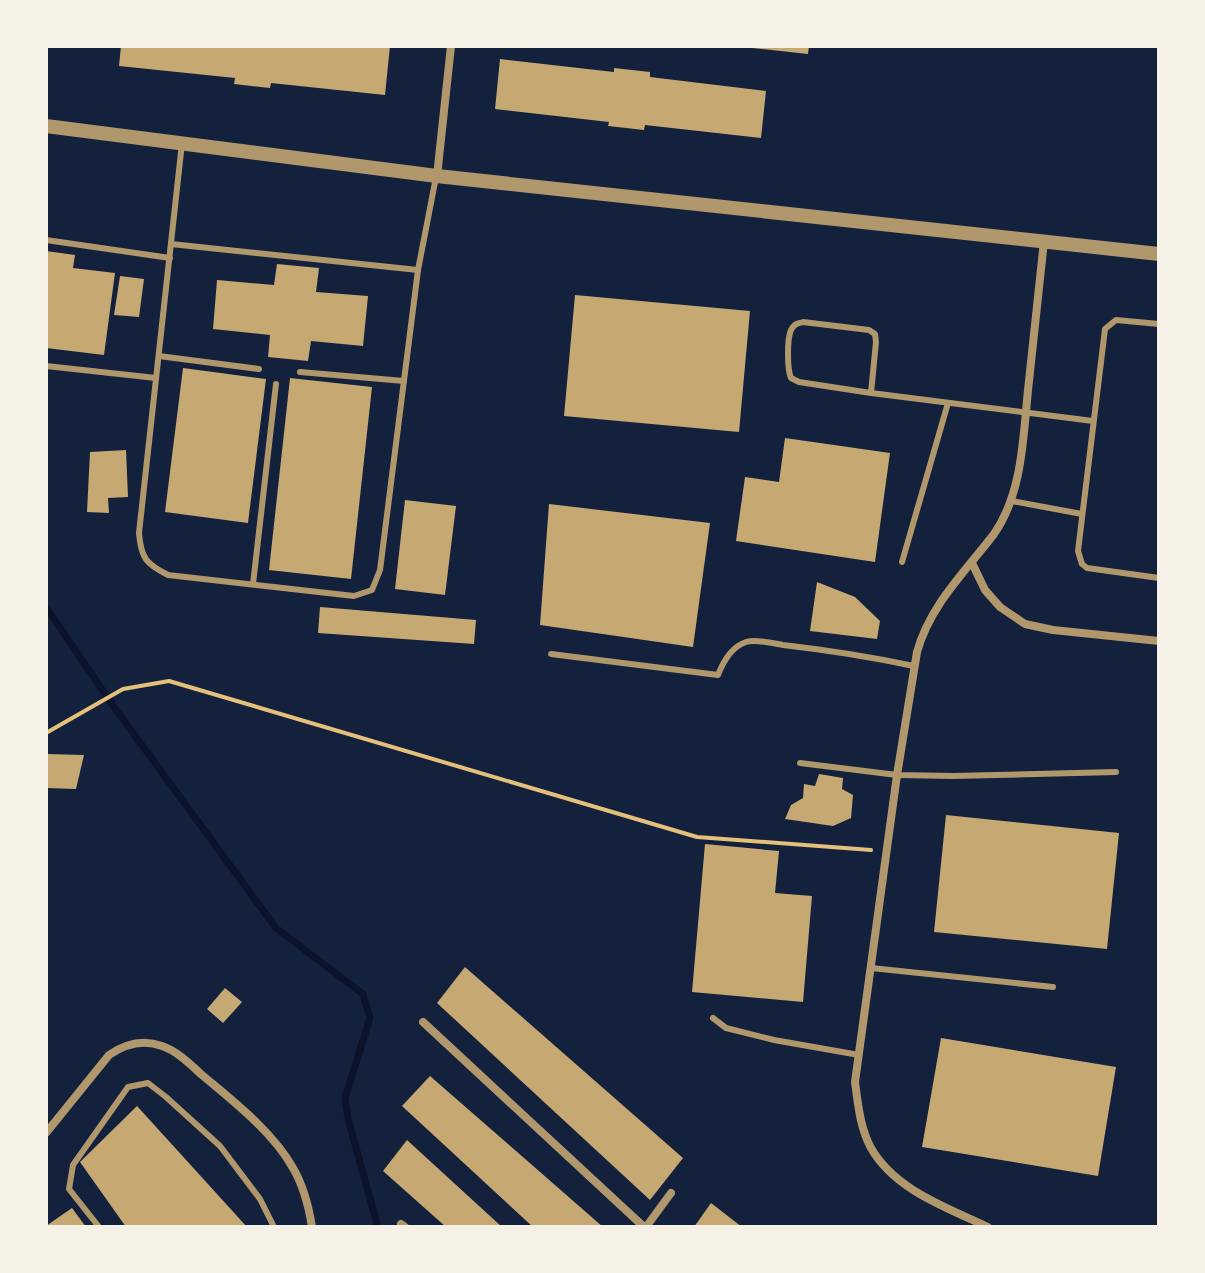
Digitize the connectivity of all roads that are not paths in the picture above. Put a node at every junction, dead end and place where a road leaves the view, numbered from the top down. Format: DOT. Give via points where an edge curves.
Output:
graph roads {
  1 [pos="451,46"];
  2 [pos="46,126"];
  3 [pos="182,143"];
  4 [pos="437,176"];
  5 [pos="46,240"];
  6 [pos="1044,241"];
  7 [pos="171,244"];
  8 [pos="1159,254"];
  9 [pos="170,258"];
  10 [pos="418,270"];
  11 [pos="1159,324"];
  12 [pos="159,356"];
  13 [pos="46,366"];
  14 [pos="259,369"];
  15 [pos="300,372"];
  16 [pos="156,378"];
  17 [pos="404,381"];
  18 [pos="276,384"];
  19 [pos="871,393"];
  20 [pos="948,403"];
  21 [pos="1026,412"];
  22 [pos="1093,421"];
  23 [pos="1012,501"];
  24 [pos="1082,514"];
  25 [pos="902,562"];
  26 [pos="972,563"];
  27 [pos="1159,578"];
  28 [pos="253,584"];
  29 [pos="1159,641"];
  30 [pos="551,654"];
  31 [pos="914,666"];
  32 [pos="800,763"];
  33 [pos="1116,772"];
  34 [pos="897,775"];
  35 [pos="871,968"];
  36 [pos="1053,987"];
  37 [pos="713,1018"];
  38 [pos="423,1022"];
  39 [pos="859,1055"];
  40 [pos="46,1133"];
  41 [pos="671,1193"];
  42 [pos="99,1227"];
  43 [pos="274,1227"];
  44 [pos="312,1227"];
  45 [pos="645,1227"];
  46 [pos="988,1227"];
  1 -- 4 [label="street"];
  2 -- 3 [label="street"];
  3 -- 4 [label="street"];
  3 -- 7 [label="lane"];
  4 -- 6 [label="street"];
  4 -- 10 [label="lane"];
  5 -- 9 [label="lane"];
  6 -- 8 [label="street"];
  6 -- 21 [label="street"];
  7 -- 9 [label="lane"];
  7 -- 10 [label="lane"];
  9 -- 12 [label="lane"];
  10 -- 17 [label="lane"];
  11 -- 22 [label="lane" via="1116,320 1105,329"];
  12 -- 14 [label="lane"];
  12 -- 16 [label="lane"];
  13 -- 16 [label="lane"];
  15 -- 17 [label="lane"];
  16 -- 28 [label="lane" via="141,551 151,566 168,575"];
  17 -- 28 [label="lane" via="380,570 372,590 354,596"];
  18 -- 28 [label="lane"];
  19 -- 19 [label="lane" via="791,378 787,370 796,324 875,334"];
  19 -- 20 [label="lane"];
  20 -- 21 [label="lane"];
  20 -- 25 [label="lane"];
  21 -- 22 [label="lane"];
  21 -- 23 [label="street"];
  22 -- 24 [label="lane"];
  23 -- 24 [label="lane"];
  23 -- 26 [label="street"];
  24 -- 27 [label="lane" via="1082,564"];
  26 -- 29 [label="street" via="985,590 1025,624"];
  26 -- 31 [label="street" via="933,612"];
  30 -- 31 [label="lane" via="718,675 729,654 749,641"];
  31 -- 34 [label="street"];
  32 -- 34 [label="lane"];
  33 -- 34 [label="lane"];
  34 -- 35 [label="street"];
  35 -- 36 [label="lane"];
  35 -- 39 [label="street"];
  37 -- 39 [label="lane" via="726,1028"];
  38 -- 45 [label="street"];
  39 -- 46 [label="street" via="859,1111 871,1147 890,1173 924,1197"];
  40 -- 44 [label="street" via="109,1055 133,1043 163,1046 271,1138 293,1168"];
  41 -- 45 [label="street"];
  42 -- 43 [label="lane" via="69,1189 73,1165 128,1087 148,1083 220,1146"];
}
